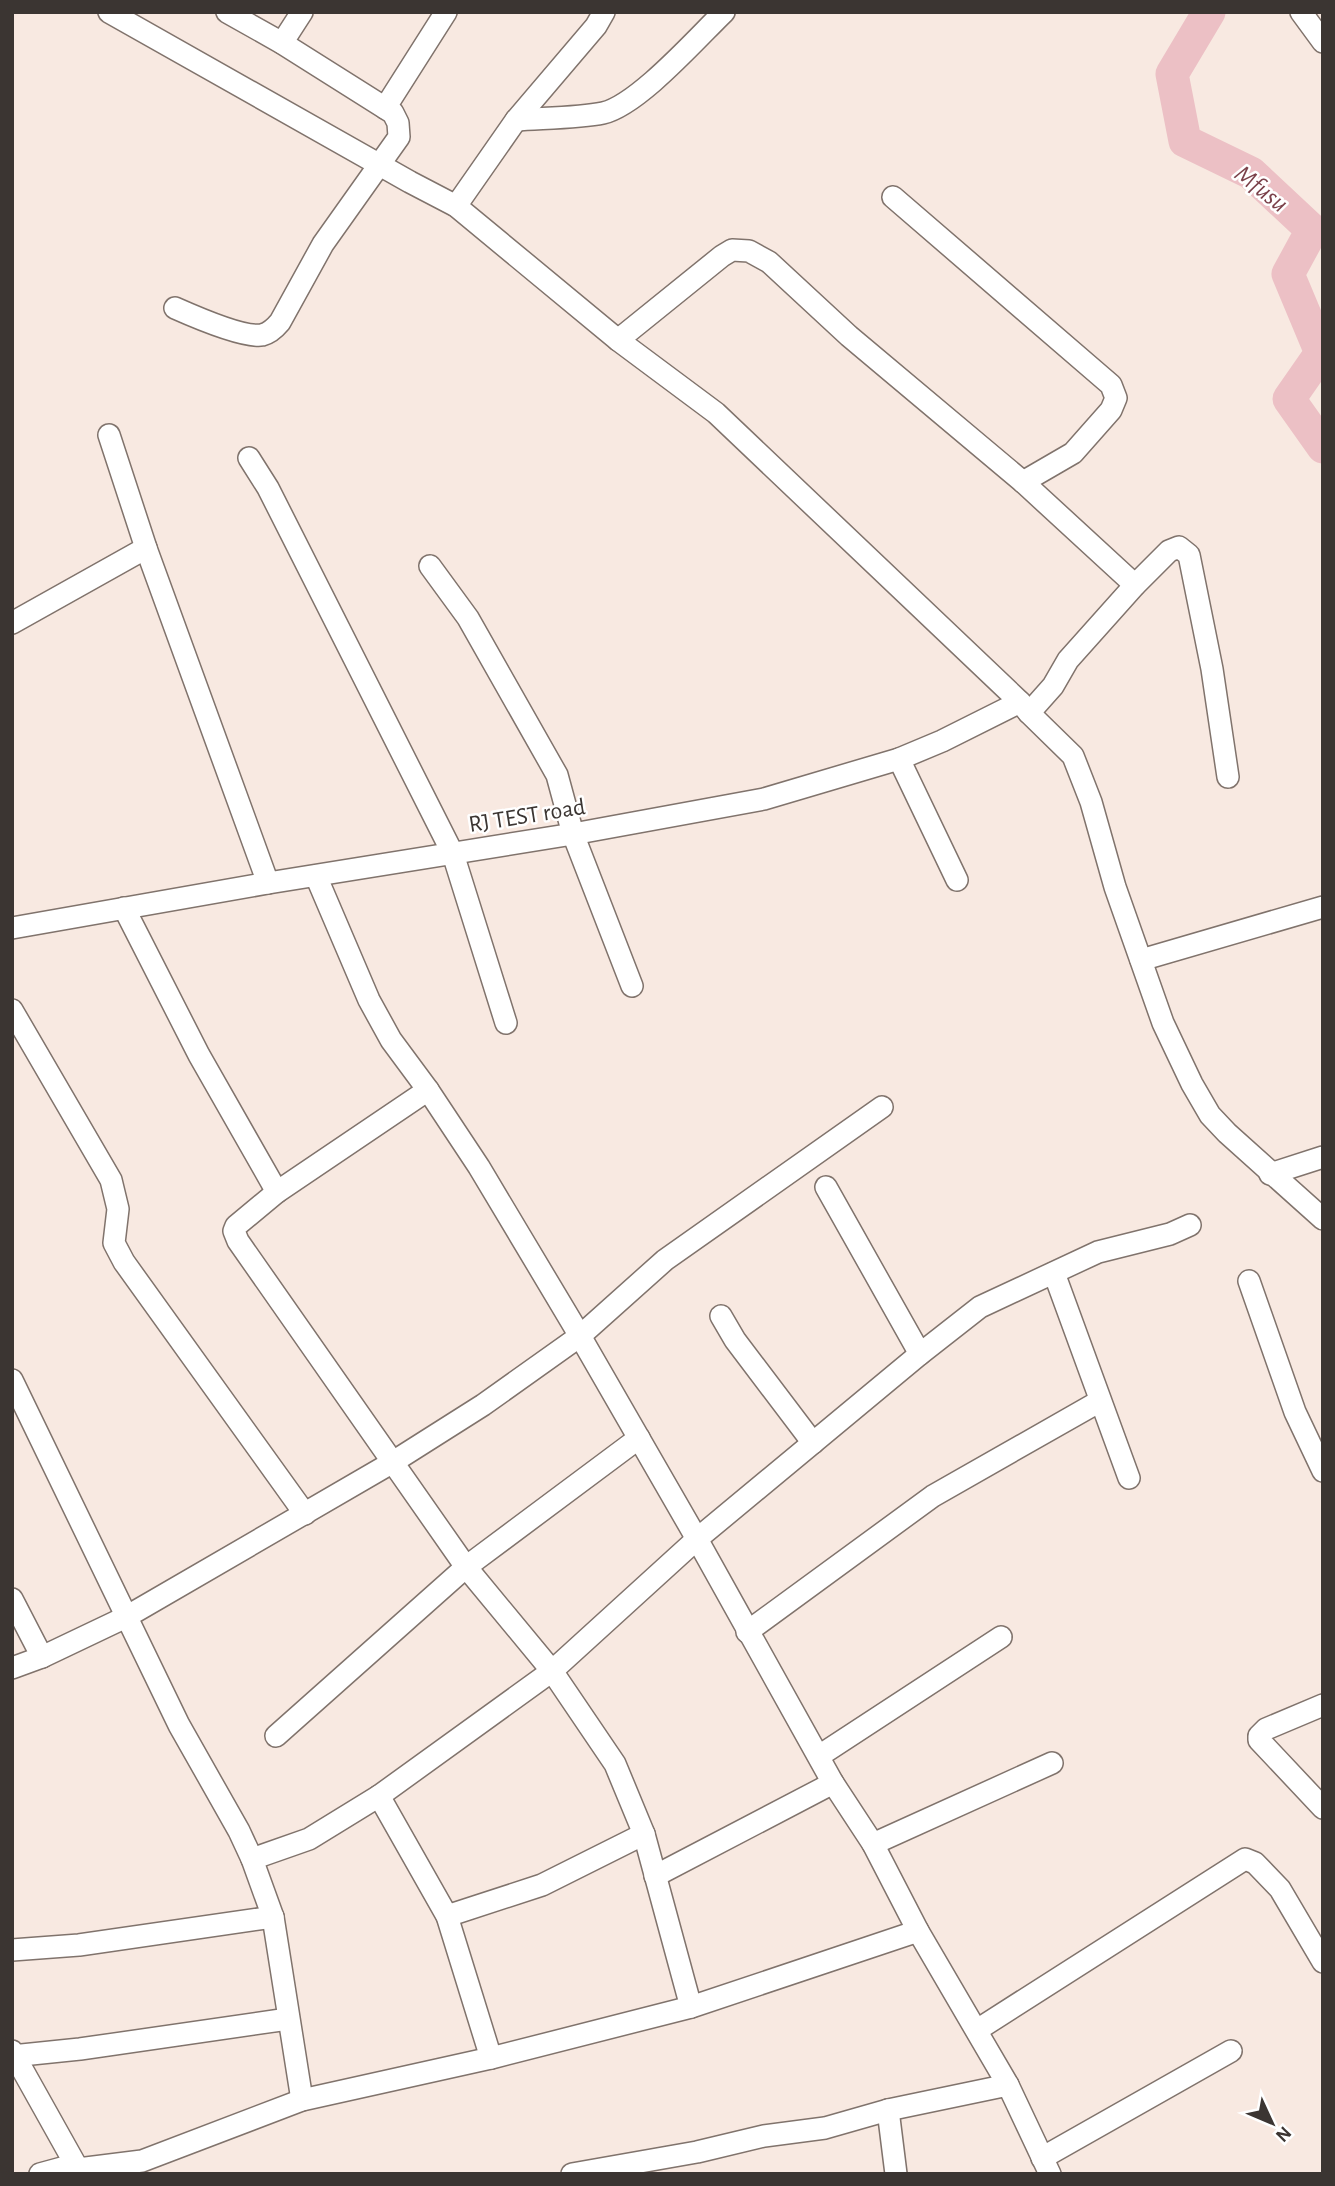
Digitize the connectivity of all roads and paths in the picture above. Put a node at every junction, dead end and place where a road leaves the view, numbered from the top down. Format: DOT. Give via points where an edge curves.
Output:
graph roads {
  1 [pos="109,12"];
  2 [pos="227,12"];
  3 [pos="302,12"];
  4 [pos="446,12"];
  5 [pos="604,12"];
  6 [pos="724,12"];
  7 [pos="1301,12"];
  8 [pos="1323,42"];
  9 [pos="282,43"];
  10 [pos="385,107"];
  11 [pos="516,120"];
  12 [pos="379,164"];
  13 [pos="893,197"];
  14 [pos="456,206"];
  15 [pos="175,308"];
  16 [pos="618,340"];
  17 [pos="109,435"];
  18 [pos="249,458"];
  19 [pos="1023,482"];
  20 [pos="146,548"];
  21 [pos="430,566"];
  22 [pos="1135,585"];
  23 [pos="12,623"];
  24 [pos="1025,708"];
  25 [pos="899,759"];
  26 [pos="1228,778"];
  27 [pos="573,834"];
  28 [pos="453,854"];
  29 [pos="316,876"];
  30 [pos="957,880"];
  31 [pos="268,883"];
  32 [pos="1323,907"];
  33 [pos="124,908"];
  34 [pos="12,928"];
  35 [pos="1140,960"];
  36 [pos="632,986"];
  37 [pos="12,1010"];
  38 [pos="506,1023"];
  39 [pos="428,1090"];
  40 [pos="882,1107"];
  41 [pos="1323,1157"];
  42 [pos="1270,1174"];
  43 [pos="826,1187"];
  44 [pos="277,1192"];
  45 [pos="1323,1219"];
  46 [pos="1190,1225"];
  47 [pos="1054,1273"];
  48 [pos="1249,1281"];
  49 [pos="721,1316"];
  50 [pos="580,1336"];
  51 [pos="920,1354"];
  52 [pos="12,1380"];
  53 [pos="1100,1401"];
  54 [pos="639,1438"];
  55 [pos="813,1443"];
  56 [pos="393,1462"];
  57 [pos="1323,1471"];
  58 [pos="1129,1478"];
  59 [pos="305,1514"];
  60 [pos="697,1539"];
  61 [pos="466,1567"];
  62 [pos="12,1599"];
  63 [pos="126,1617"];
  64 [pos="747,1632"];
  65 [pos="1001,1637"];
  66 [pos="42,1657"];
  67 [pos="12,1668"];
  68 [pos="552,1671"];
  69 [pos="1323,1705"];
  70 [pos="276,1736"];
  71 [pos="819,1756"];
  72 [pos="1052,1763"];
  73 [pos="833,1783"];
  74 [pos="379,1796"];
  75 [pos="1323,1808"];
  76 [pos="644,1834"];
  77 [pos="873,1844"];
  78 [pos="252,1859"];
  79 [pos="656,1876"];
  80 [pos="447,1916"];
  81 [pos="273,1917"];
  82 [pos="918,1931"];
  83 [pos="12,1950"];
  84 [pos="1323,1962"];
  85 [pos="691,2007"];
  86 [pos="288,2020"];
  87 [pos="976,2030"];
  88 [pos="1231,2051"];
  89 [pos="13,2054"];
  90 [pos="491,2058"];
  91 [pos="1008,2085"];
  92 [pos="302,2100"];
  93 [pos="888,2110"];
  94 [pos="1046,2166"];
  95 [pos="148,2167"];
  96 [pos="69,2170"];
  97 [pos="40,2174"];
  98 [pos="572,2174"];
  99 [pos="895,2174"];
  1 -- 12 [label="street"];
  2 -- 9 [label="street"];
  3 -- 9 [label="street"];
  4 -- 10 [label="street"];
  5 -- 11 [label="street"];
  6 -- 11 [label="street" via="624,105 604,113"];
  7 -- 8 [label="street"];
  9 -- 10 [label="street"];
  10 -- 12 [label="street" via="398,123 399,137"];
  11 -- 14 [label="street"];
  12 -- 14 [label="street"];
  12 -- 15 [label="street" via="323,244 271,331 254,335"];
  13 -- 19 [label="street" via="1111,385 1116,398 1111,410 1073,453"];
  14 -- 16 [label="street"];
  16 -- 19 [label="street" via="722,256 732,250 749,251 769,262 849,336"];
  16 -- 24 [label="street" via="746,440"];
  17 -- 20 [label="street"];
  18 -- 28 [label="street"];
  19 -- 22 [label="street"];
  20 -- 23 [label="street"];
  20 -- 31 [label="street"];
  21 -- 27 [label="street" via="468,618 557,775"];
  22 -- 24 [label="street" via="1068,660 1052,686"];
  22 -- 26 [label="street" via="1169,551 1179,547 1188,555"];
  24 -- 25 [label="street, RJ TEST road"];
  24 -- 35 [label="street" via="1073,756"];
  25 -- 27 [label="street, RJ TEST road" via="764,799"];
  25 -- 30 [label="street"];
  27 -- 28 [label="street, RJ TEST road"];
  27 -- 36 [label="street"];
  28 -- 29 [label="street, RJ TEST road"];
  28 -- 38 [label="street"];
  29 -- 31 [label="street, RJ TEST road"];
  29 -- 39 [label="street" via="369,1000 391,1040"];
  31 -- 33 [label="street, RJ TEST road"];
  32 -- 35 [label="street"];
  33 -- 34 [label="street, RJ TEST road"];
  33 -- 44 [label="street"];
  35 -- 42 [label="street" via="1163,1023 1210,1115"];
  37 -- 59 [label="street" via="111,1180 118,1209 114,1244 124,1262"];
  39 -- 44 [label="street"];
  39 -- 50 [label="street"];
  40 -- 50 [label="street" via="665,1260"];
  41 -- 42 [label="street"];
  42 -- 45 [label="street"];
  43 -- 51 [label="street"];
  44 -- 56 [label="street" via="236,1226 237,1241"];
  46 -- 47 [label="street" via="1098,1252"];
  47 -- 51 [label="street" via="979,1307"];
  47 -- 53 [label="street"];
  48 -- 57 [label="street" via="1295,1412"];
  49 -- 55 [label="street"];
  50 -- 54 [label="street"];
  50 -- 56 [label="street"];
  51 -- 55 [label="street"];
  52 -- 63 [label="street"];
  53 -- 58 [label="street"];
  53 -- 64 [label="street" via="933,1496"];
  54 -- 60 [label="street"];
  54 -- 61 [label="street"];
  55 -- 60 [label="street"];
  56 -- 59 [label="street"];
  56 -- 61 [label="street"];
  59 -- 63 [label="street"];
  60 -- 64 [label="street"];
  60 -- 68 [label="street"];
  61 -- 68 [label="street"];
  61 -- 70 [label="street"];
  62 -- 66 [label="street"];
  63 -- 66 [label="street"];
  63 -- 78 [label="street"];
  64 -- 71 [label="street"];
  65 -- 71 [label="street"];
  66 -- 67 [label="street"];
  68 -- 74 [label="street"];
  68 -- 76 [label="street" via="615,1764"];
  69 -- 75 [label="street" via="1266,1728 1259,1736"];
  71 -- 73 [label="street"];
  72 -- 77 [label="street"];
  73 -- 77 [label="street"];
  73 -- 79 [label="street"];
  74 -- 78 [label="street" via="309,1839"];
  74 -- 80 [label="street"];
  76 -- 79 [label="street"];
  76 -- 80 [label="street" via="542,1885"];
  77 -- 82 [label="street"];
  78 -- 81 [label="street"];
  79 -- 85 [label="street"];
  80 -- 90 [label="street"];
  81 -- 83 [label="street"];
  81 -- 86 [label="street"];
  82 -- 85 [label="street"];
  82 -- 87 [label="street"];
  84 -- 87 [label="street" via="1280,1889 1245,1859"];
  85 -- 90 [label="street"];
  86 -- 89 [label="street"];
  86 -- 92 [label="street"];
  87 -- 91 [label="street"];
  88 -- 94 [label="street"];
  89 -- 96 [label="street"];
  90 -- 92 [label="street"];
  91 -- 93 [label="street"];
  91 -- 94 [label="street"];
  92 -- 95 [label="street"];
  93 -- 98 [label="street" via="825,2128"];
  93 -- 99 [label="street"];
  95 -- 96 [label="street"];
  96 -- 97 [label="street"];
}
